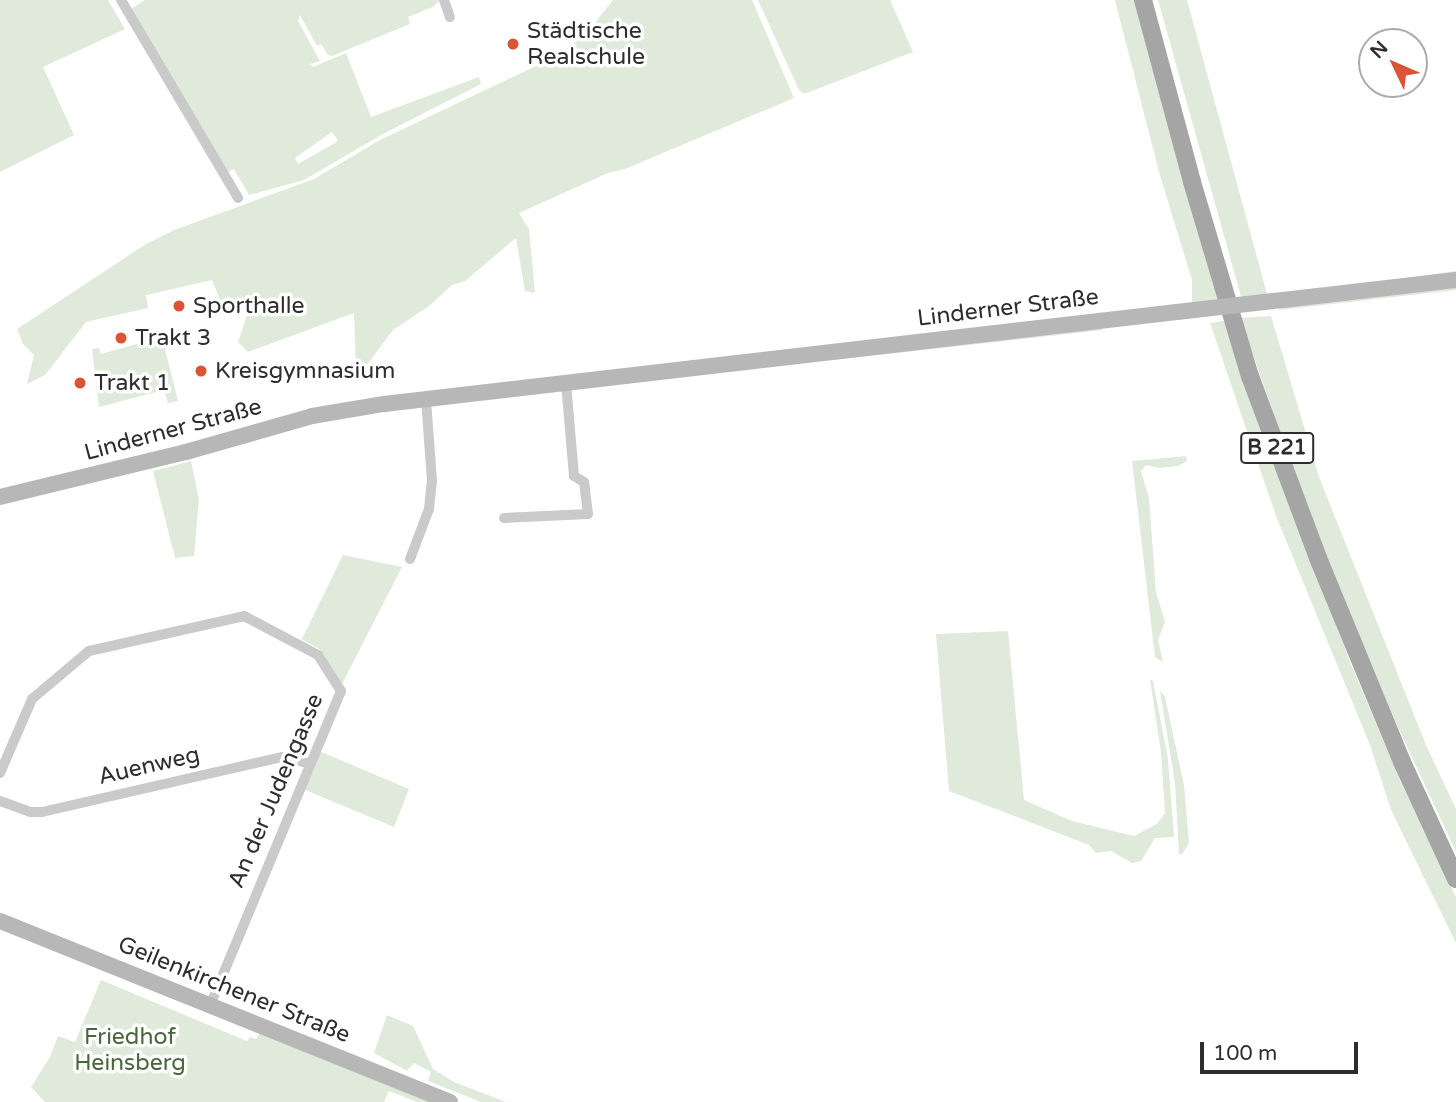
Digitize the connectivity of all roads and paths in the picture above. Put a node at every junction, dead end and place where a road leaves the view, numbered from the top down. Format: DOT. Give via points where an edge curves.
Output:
graph roads {
  1 [pos="121,0"];
  2 [pos="444,0"];
  3 [pos="1143,0"];
  4 [pos="450,17"];
  5 [pos="238,198"];
  6 [pos="1456,280"];
  7 [pos="566,382"];
  8 [pos="426,399"];
  9 [pos="0,497"];
  10 [pos="504,518"];
  11 [pos="410,559"];
  12 [pos="309,763"];
  13 [pos="0,773"];
  14 [pos="0,801"];
  15 [pos="1456,879"];
  16 [pos="0,921"];
  17 [pos="210,1005"];
  18 [pos="450,1102"];
  1 -- 5 [label="street"];
  2 -- 4 [label="street"];
  3 -- 15 [label="main road, B 221" via="1250,376 1318,558"];
  6 -- 7 [label="main road, Linderner Straße, bridge"];
  7 -- 8 [label="main road, Linderner Straße"];
  7 -- 10 [label="street" via="574,476 584,482 588,514"];
  8 -- 9 [label="main road, Linderner Straße" via="312,416"];
  8 -- 11 [label="street" via="432,481 429,509"];
  12 -- 13 [label="street, An der Judengasse" via="341,691 318,655 244,616 89,651 32,699"];
  12 -- 14 [label="street, Auenweg" via="282,757 42,812"];
  12 -- 17 [label="street, An der Judengasse"];
  16 -- 17 [label="main road, Geilenkirchener Straße"];
  17 -- 18 [label="main road, Geilenkirchener Straße"];
}
